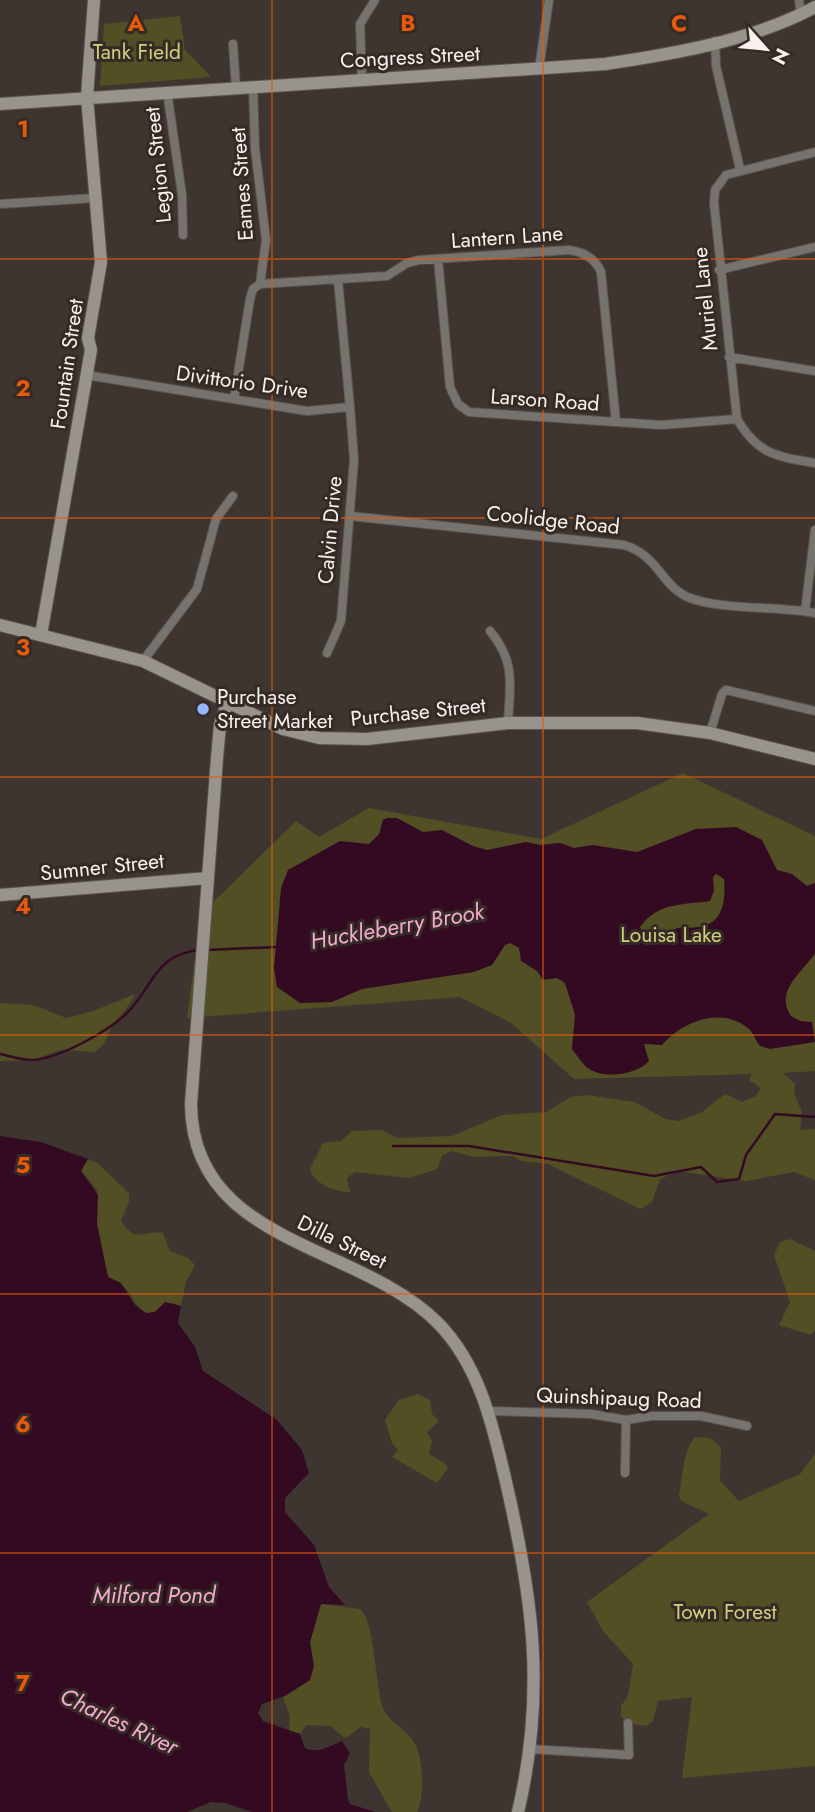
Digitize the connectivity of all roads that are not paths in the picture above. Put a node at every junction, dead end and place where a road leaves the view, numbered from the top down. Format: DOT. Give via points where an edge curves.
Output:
graph roads {
  1 [pos="94,0"];
  2 [pos="375,0"];
  3 [pos="549,0"];
  4 [pos="799,0"];
  5 [pos="815,7"];
  6 [pos="801,15"];
  7 [pos="715,41"];
  8 [pos="233,44"];
  9 [pos="539,69"];
  10 [pos="362,79"];
  11 [pos="253,86"];
  12 [pos="236,88"];
  13 [pos="167,91"];
  14 [pos="87,97"];
  15 [pos="0,104"];
  16 [pos="815,152"];
  17 [pos="740,169"];
  18 [pos="96,198"];
  19 [pos="0,204"];
  20 [pos="183,235"];
  21 [pos="815,247"];
  22 [pos="438,260"];
  23 [pos="719,270"];
  24 [pos="338,280"];
  25 [pos="260,284"];
  26 [pos="729,357"];
  27 [pos="815,371"];
  28 [pos="86,374"];
  29 [pos="234,399"];
  30 [pos="350,407"];
  31 [pos="737,419"];
  32 [pos="616,422"];
  33 [pos="815,463"];
  34 [pos="233,496"];
  35 [pos="350,516"];
  36 [pos="815,530"];
  37 [pos="805,611"];
  38 [pos="815,613"];
  39 [pos="0,625"];
  40 [pos="490,631"];
  41 [pos="41,635"];
  42 [pos="327,653"];
  43 [pos="143,662"];
  44 [pos="228,701"];
  45 [pos="815,711"];
  46 [pos="508,723"];
  47 [pos="710,733"];
  48 [pos="815,759"];
  49 [pos="208,878"];
  50 [pos="0,895"];
  51 [pos="489,1411"];
  52 [pos="626,1420"];
  53 [pos="747,1426"];
  54 [pos="625,1473"];
  55 [pos="628,1723"];
  56 [pos="530,1749"];
  57 [pos="518,1812"];
  1 -- 14 [label="main road, Fountain Street"];
  2 -- 10 [label="street" via="360,24"];
  3 -- 9 [label="street"];
  4 -- 6 [label="street"];
  5 -- 6 [label="main road, Congress Street"];
  6 -- 7 [label="main road, Congress Street"];
  7 -- 9 [label="main road, Congress Street" via="650,57"];
  7 -- 17 [label="street" via="716,66"];
  8 -- 12 [label="street"];
  9 -- 10 [label="main road, Congress Street"];
  10 -- 11 [label="main road, Congress Street"];
  11 -- 12 [label="main road, Congress Street"];
  11 -- 25 [label="street, Eames Street" via="266,240"];
  12 -- 13 [label="main road, Congress Street"];
  13 -- 14 [label="main road, Congress Street"];
  13 -- 20 [label="street, Legion Street"];
  14 -- 15 [label="main road, Congress Street"];
  14 -- 18 [label="main road, Fountain Street"];
  16 -- 17 [label="street, Muriel Lane"];
  17 -- 23 [label="street, Muriel Lane" via="726,175 715,190"];
  18 -- 19 [label="street"];
  18 -- 28 [label="main road, Fountain Street" via="102,262"];
  21 -- 23 [label="street"];
  22 -- 24 [label="street, Lantern Lane" via="407,262 387,276"];
  22 -- 32 [label="street, Larson Road" via="450,387 463,408 486,415"];
  22 -- 32 [label="street, Lantern Lane" via="569,250 593,259 603,285"];
  23 -- 26 [label="street, Muriel Lane"];
  24 -- 25 [label="street, Lantern Lane"];
  24 -- 30 [label="street"];
  25 -- 29 [label="street, Eames Street" via="250,299"];
  26 -- 27 [label="street"];
  26 -- 31 [label="street, Muriel Lane"];
  28 -- 29 [label="street, Divittorio Drive"];
  28 -- 41 [label="main road, Fountain Street"];
  29 -- 30 [label="street, Divittorio Drive" via="307,411"];
  30 -- 35 [label="street, Calvin Drive" via="354,437"];
  31 -- 32 [label="street, Larson Road" via="701,424"];
  31 -- 33 [label="street" via="761,449 777,457"];
  34 -- 43 [label="street" via="216,519 197,589"];
  35 -- 37 [label="street, Coolidge Road" via="624,545 649,556 672,586 690,598"];
  35 -- 42 [label="street, Calvin Drive" via="341,621"];
  36 -- 37 [label="street"];
  37 -- 38 [label="street, Coolidge Road"];
  39 -- 41 [label="main road, Purchase Street"];
  40 -- 46 [label="street" via="508,659"];
  41 -- 43 [label="main road, Purchase Street"];
  43 -- 44 [label="main road, Purchase Street"];
  44 -- 46 [label="main road, Purchase Street" via="283,729 319,738 367,738"];
  44 -- 49 [label="main road, Dilla Street" via="220,724"];
  45 -- 47 [label="street" via="726,690"];
  46 -- 47 [label="main road, Purchase Street" via="637,723"];
  47 -- 48 [label="main road, Purchase Street"];
  49 -- 50 [label="main road, Sumner Street"];
  49 -- 51 [label="main road, Dilla Street" via="191,1117 201,1157 218,1187 241,1211 421,1307 459,1349"];
  51 -- 52 [label="street, Quinshipaug Road" via="591,1414"];
  51 -- 56 [label="main road, Dilla Street" via="530,1592 534,1678"];
  52 -- 53 [label="street, Quinshipaug Road" via="701,1416"];
  52 -- 54 [label="street"];
  55 -- 56 [label="street" via="629,1755"];
  56 -- 57 [label="main road, Dilla Street"];
}
